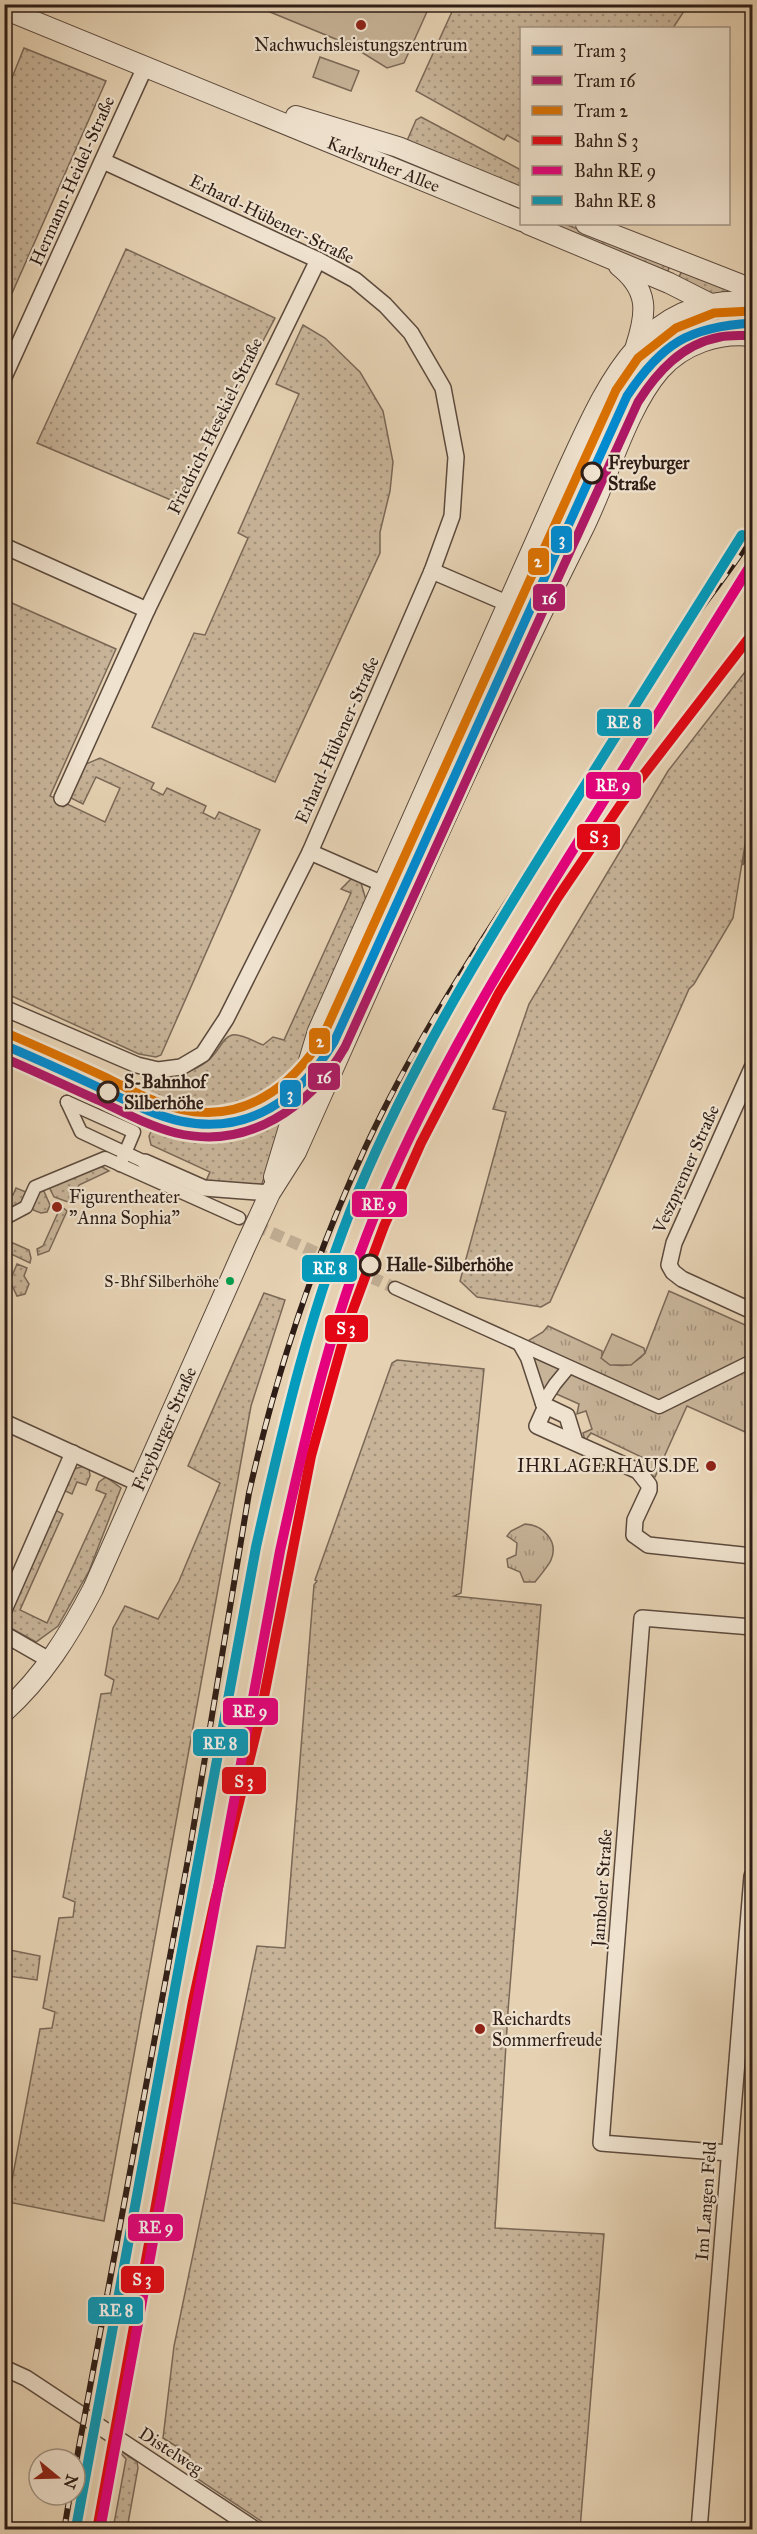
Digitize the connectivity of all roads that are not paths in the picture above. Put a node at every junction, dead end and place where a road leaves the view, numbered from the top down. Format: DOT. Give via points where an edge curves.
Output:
graph roads {
  1 [pos="4,9"];
  2 [pos="145,67"];
  3 [pos="246,107"];
  4 [pos="103,161"];
  5 [pos="520,197"];
  6 [pos="520,220"];
  7 [pos="530,225"];
  8 [pos="589,225"];
  9 [pos="610,258"];
  10 [pos="318,260"];
  11 [pos="753,289"];
  12 [pos="753,302"];
  13 [pos="713,304"];
  14 [pos="753,325"];
  15 [pos="753,336"];
  16 [pos="636,346"];
  17 [pos="4,377"];
  18 [pos="4,546"];
  19 [pos="432,571"];
  20 [pos="510,604"];
  21 [pos="147,610"];
  22 [pos="539,617"];
  23 [pos="62,798"];
  24 [pos="310,852"];
  25 [pos="382,884"];
  26 [pos="4,1008"];
  27 [pos="753,1068"];
  28 [pos="125,1152"];
  29 [pos="146,1162"];
  30 [pos="120,1165"];
  31 [pos="270,1193"];
  32 [pos="4,1214"];
  33 [pos="239,1218"];
  34 [pos="395,1288"];
  35 [pos="753,1311"];
  36 [pos="519,1344"];
  37 [pos="753,1361"];
  38 [pos="569,1367"];
  39 [pos="4,1422"];
  40 [pos="575,1442"];
  41 [pos="74,1454"];
  42 [pos="140,1484"];
  43 [pos="753,1556"];
  44 [pos="4,1610"];
  45 [pos="753,1627"];
  46 [pos="4,1634"];
  47 [pos="51,1661"];
  48 [pos="4,1712"];
  49 [pos="753,1876"];
  50 [pos="729,2153"];
  51 [pos="4,2368"];
  52 [pos="256,2529"];
  53 [pos="699,2529"];
  1 -- 2 [label="street, Karlsruher Allee"];
  2 -- 3 [label="street, Karlsruher Allee"];
  2 -- 4 [label="street, Hermann-Heidel-Straße"];
  3 -- 5 [label="street, Karlsruher Allee" via="284,113 389,144"];
  3 -- 6 [label="street, Karlsruher Allee"];
  4 -- 10 [label="street, Erhard-Hübener-Straße"];
  4 -- 17 [label="street, Hermann-Heidel-Straße"];
  7 -- 9 [label="street"];
  8 -- 11 [label="street"];
  9 -- 13 [label="street"];
  9 -- 16 [label="street" via="630,275 642,298 643,325"];
  10 -- 19 [label="street, Erhard-Hübener-Straße" via="356,280 385,305 411,333 443,388 456,457 452,516"];
  10 -- 21 [label="street, Friedrich-Hesekiel-Straße"];
  12 -- 13 [label="street, Freyburger Straße"];
  13 -- 14 [label="street"];
  13 -- 16 [label="street, Freyburger Straße" via="673,317"];
  15 -- 22 [label="street, Freyburger Straße" via="703,341 687,348 670,360 648,386"];
  16 -- 20 [label="street, Freyburger Straße" via="589,424"];
  18 -- 21 [label="street"];
  19 -- 20 [label="street"];
  19 -- 24 [label="street, Erhard-Hübener-Straße"];
  20 -- 22 [label="street"];
  20 -- 25 [label="street, Freyburger Straße"];
  21 -- 23 [label="street, Friedrich-Hesekiel-Straße"];
  22 -- 31 [label="street, Freyburger Straße" via="296,1152"];
  24 -- 25 [label="street, Erhard-Hübener-Straße"];
  24 -- 26 [label="street" via="218,1033 203,1054 181,1067 158,1070 137,1065"];
  25 -- 31 [label="street, Freyburger Straße" via="314,1040"];
  27 -- 35 [label="street, Veszpremer Straße" via="674,1243 669,1265 682,1279"];
  28 -- 28 [label="street" via="81,1132 67,1102 134,1132"];
  28 -- 29 [label="street"];
  28 -- 30 [label="street"];
  29 -- 31 [label="street" via="204,1188"];
  30 -- 32 [label="street" via="105,1158 35,1187 26,1207 9,1216"];
  30 -- 33 [label="street" via="204,1208"];
  31 -- 42 [label="street, Freyburger Straße"];
  34 -- 36 [label="street"];
  36 -- 38 [label="street"];
  36 -- 38 [label="street" via="542,1404"];
  37 -- 38 [label="street" via="659,1407"];
  39 -- 41 [label="street"];
  40 -- 43 [label="street" via="645,1479 649,1490 634,1535 648,1545"];
  41 -- 42 [label="street"];
  41 -- 44 [label="street"];
  42 -- 47 [label="street, Freyburger Straße" via="93,1589"];
  45 -- 50 [label="street, Jamboler Straße" via="642,1618 601,2143"];
  46 -- 47 [label="street"];
  47 -- 48 [label="street, Freyburger Straße"];
  49 -- 50 [label="street, Im Langen Feld"];
  50 -- 53 [label="street, Im Langen Feld"];
  51 -- 52 [label="street, Distelweg" via="34,2383"];
}
